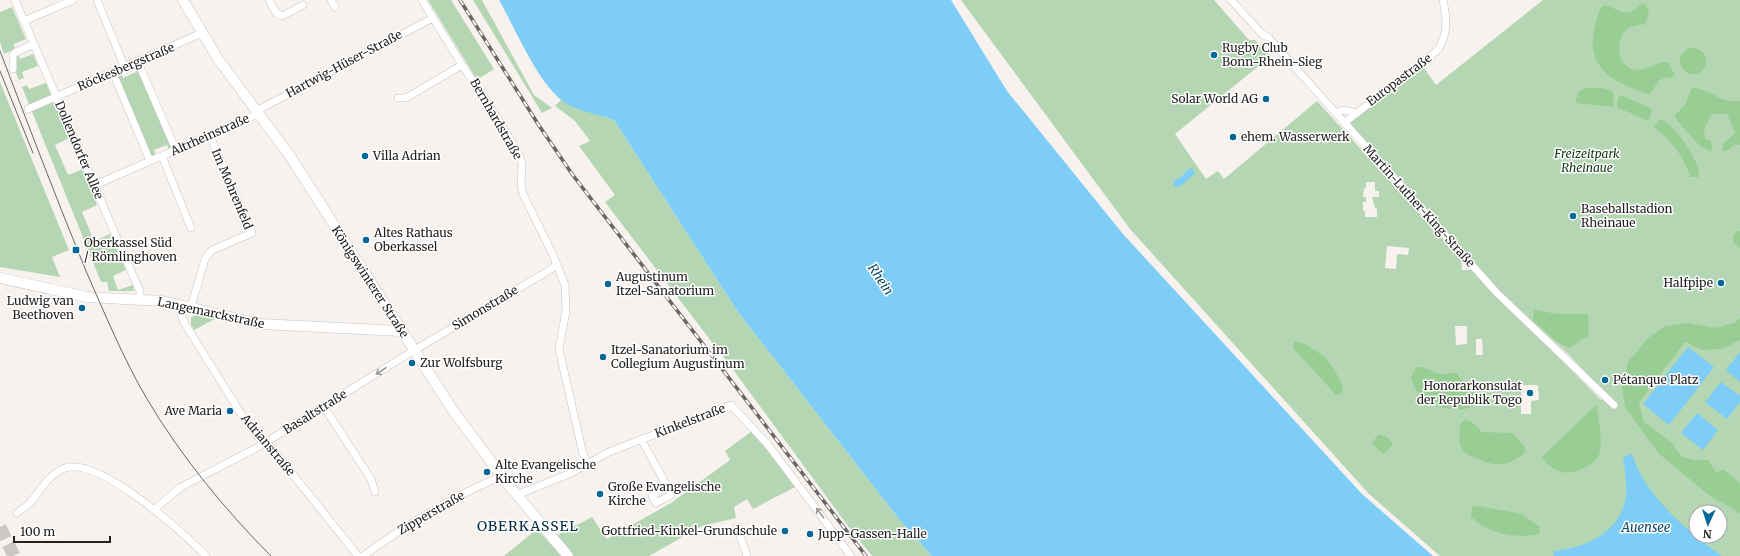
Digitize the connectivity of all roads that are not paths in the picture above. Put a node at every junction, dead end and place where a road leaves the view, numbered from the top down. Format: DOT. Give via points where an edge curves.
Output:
graph roads {
  1 [pos="15,0"];
  2 [pos="73,0"];
  3 [pos="96,0"];
  4 [pos="183,0"];
  5 [pos="269,0"];
  6 [pos="331,0"];
  7 [pos="422,0"];
  8 [pos="1230,0"];
  9 [pos="1443,0"];
  10 [pos="303,5"];
  11 [pos="335,7"];
  12 [pos="433,18"];
  13 [pos="24,21"];
  14 [pos="202,33"];
  15 [pos="34,44"];
  16 [pos="138,62"];
  17 [pos="462,65"];
  18 [pos="125,68"];
  19 [pos="13,69"];
  20 [pos="112,73"];
  21 [pos="56,97"];
  22 [pos="398,98"];
  23 [pos="28,109"];
  24 [pos="257,112"];
  25 [pos="1335,113"];
  26 [pos="1357,113"];
  27 [pos="1344,123"];
  28 [pos="210,136"];
  29 [pos="176,150"];
  30 [pos="162,156"];
  31 [pos="150,161"];
  32 [pos="95,186"];
  33 [pos="191,228"];
  34 [pos="556,264"];
  35 [pos="0,278"];
  36 [pos="140,300"];
  37 [pos="186,306"];
  38 [pos="401,331"];
  39 [pos="414,350"];
  40 [pos="1614,406"];
  41 [pos="324,407"];
  42 [pos="641,439"];
  43 [pos="265,442"];
  44 [pos="588,464"];
  45 [pos="502,476"];
  46 [pos="667,486"];
  47 [pos="375,492"];
  48 [pos="517,495"];
  49 [pos="154,509"];
  50 [pos="17,513"];
  51 [pos="737,527"];
  52 [pos="744,555"];
  53 [pos="206,556"];
  54 [pos="358,556"];
  55 [pos="363,556"];
  56 [pos="568,556"];
  57 [pos="852,556"];
  1 -- 13 [label="street, Dollendorfer Allee"];
  2 -- 13 [label="street"];
  3 -- 18 [label="street"];
  4 -- 14 [label="main road, Königswinterer Straße"];
  5 -- 10 [label="street" via="276,13 282,16"];
  6 -- 11 [label="street"];
  7 -- 12 [label="street, Bernhardstraße"];
  8 -- 25 [label="street, Martin-Luther-King-Straße" via="1262,34 1268,36"];
  9 -- 26 [label="street, Europastraße" via="1447,25 1438,50"];
  12 -- 17 [label="street, Bernhardstraße"];
  12 -- 24 [label="street, Hartwig-Hüser-Straße"];
  13 -- 15 [label="street, Dollendorfer Allee"];
  14 -- 16 [label="street, Röckesbergstraße"];
  14 -- 24 [label="main road, Königswinterer Straße"];
  15 -- 19 [label="street" via="13,55"];
  15 -- 21 [label="street, Dollendorfer Allee"];
  16 -- 18 [label="street, Röckesbergstraße"];
  16 -- 29 [label="street"];
  17 -- 22 [label="street, Bernhardstraße" via="406,98"];
  17 -- 34 [label="street, Bernhardstraße" via="518,152 522,164 523,194"];
  18 -- 20 [label="street, Röckesbergstraße"];
  20 -- 21 [label="street, Röckesbergstraße"];
  20 -- 31 [label="street"];
  21 -- 23 [label="street, Röckesbergstraße"];
  21 -- 32 [label="street, Dollendorfer Allee"];
  24 -- 28 [label="street, Altrheinstraße"];
  24 -- 38 [label="main road, Königswinterer Straße" via="290,156"];
  25 -- 26 [label="street, Europastraße" via="1344,110"];
  25 -- 27 [label="street, Martin-Luther-King-Straße"];
  26 -- 27 [label="street, Europastraße"];
  27 -- 40 [label="street, Martin-Luther-King-Straße" via="1497,293"];
  28 -- 29 [label="street, Altrheinstraße"];
  28 -- 37 [label="street, Im Mohrenfeld" via="252,233 208,254"];
  29 -- 30 [label="street, Altrheinstraße"];
  30 -- 31 [label="street, Altrheinstraße"];
  30 -- 33 [label="street, Altrheinstraße"];
  31 -- 32 [label="street, Altrheinstraße"];
  32 -- 36 [label="street, Dollendorfer Allee" via="140,291"];
  34 -- 39 [label="street, Simonstraße"];
  34 -- 44 [label="street, Bernhardstraße" via="566,294 566,311 559,349 562,368 583,454"];
  35 -- 36 [label="main road, Langemarckstraße" via="87,296"];
  36 -- 37 [label="main road, Langemarckstraße"];
  37 -- 38 [label="main road, Langemarckstraße" via="261,324"];
  37 -- 43 [label="street, Adrianstraße" via="181,315 195,341 246,420"];
  38 -- 39 [label="main road, Königswinterer Straße"];
  39 -- 41 [label="street, Basaltstraße, one-way"];
  39 -- 45 [label="main road, Königswinterer Straße" via="452,409"];
  41 -- 43 [label="street, Basaltstraße"];
  41 -- 47 [label="street" via="371,479"];
  42 -- 44 [label="street, Kinkelstraße"];
  42 -- 46 [label="street"];
  57 -- 42 [label="street, Kinkelstraße, one-way" via="769,446 731,405"];
  43 -- 49 [label="street, Basaltstraße" via="180,487"];
  43 -- 54 [label="street, Adrianstraße"];
  44 -- 48 [label="street, Kinkelstraße"];
  45 -- 48 [label="main road, Königswinterer Straße"];
  45 -- 55 [label="street, Zipperstraße" via="459,497"];
  48 -- 56 [label="main road, Königswinterer Straße"];
  49 -- 50 [label="street" via="86,468 70,467 51,475 29,504"];
  49 -- 53 [label="street"];
  51 -- 52 [label="street"];
}
